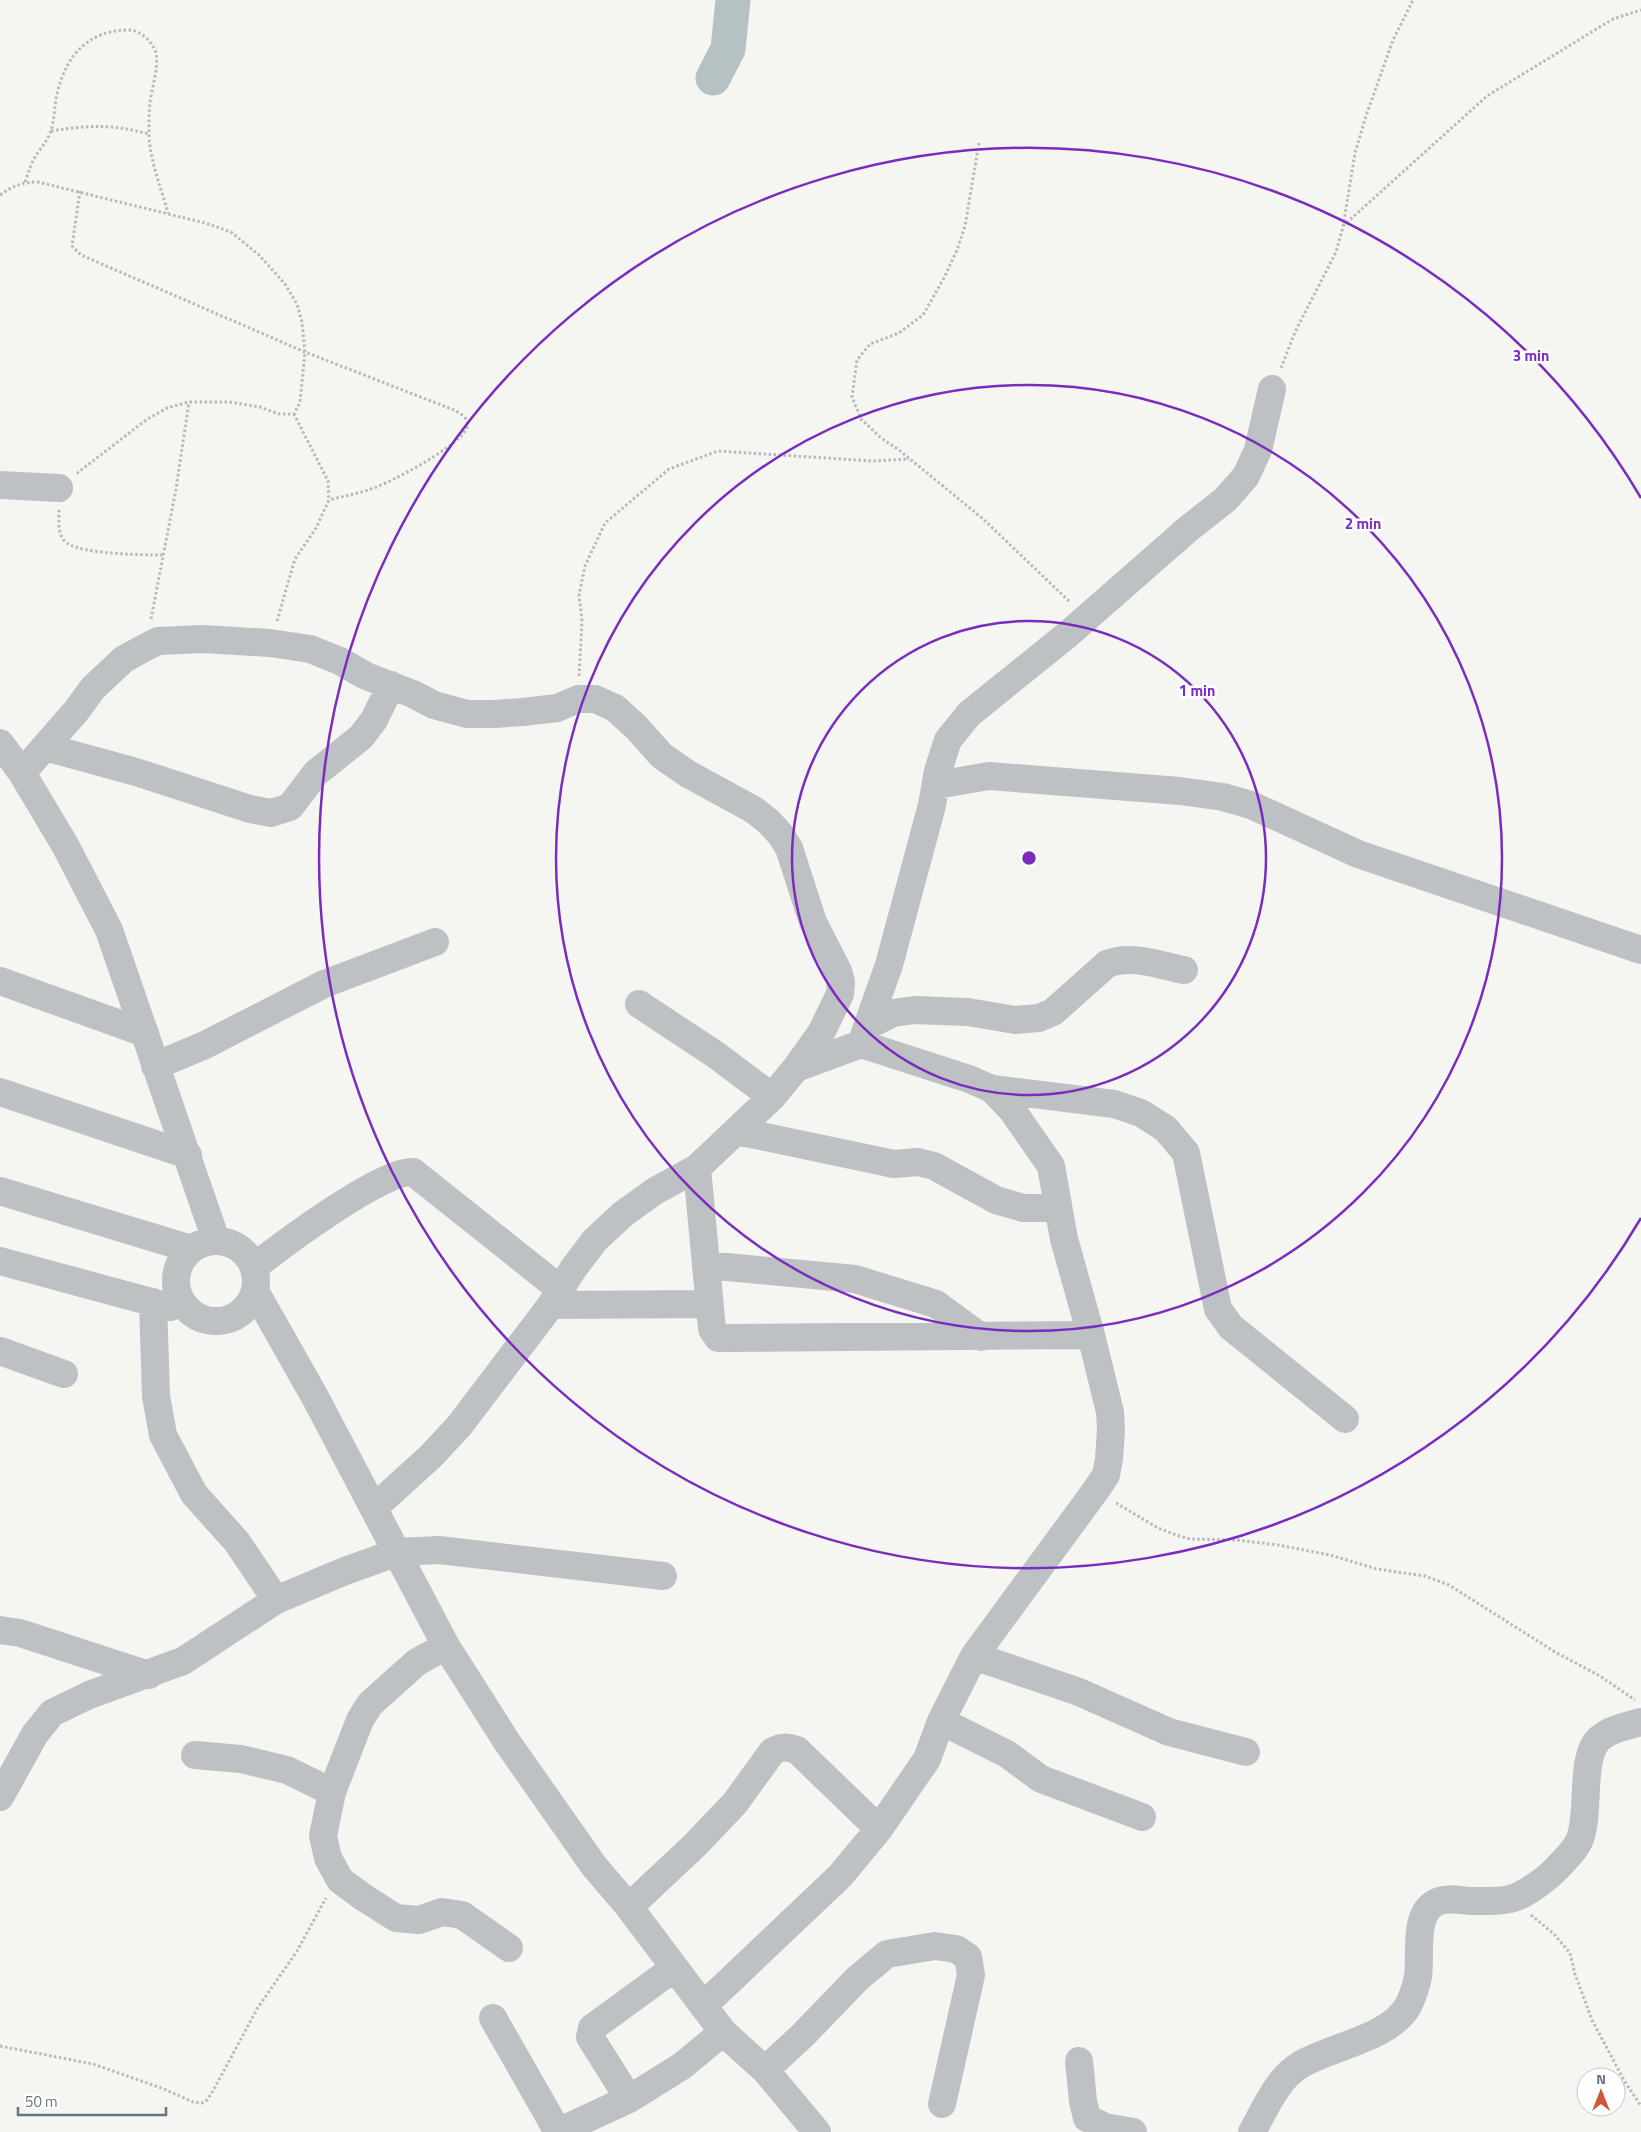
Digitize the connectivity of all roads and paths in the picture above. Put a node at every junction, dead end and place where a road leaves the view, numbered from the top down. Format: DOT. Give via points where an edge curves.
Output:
graph roads {
  1 [pos="1413,0"];
  2 [pos="1641,10"];
  3 [pos="51,131"];
  4 [pos="149,134"];
  5 [pos="979,143"];
  6 [pos="25,182"];
  7 [pos="80,191"];
  8 [pos="0,195"];
  9 [pos="168,213"];
  10 [pos="1343,227"];
  11 [pos="305,352"];
  12 [pos="1272,389"];
  13 [pos="189,402"];
  14 [pos="294,414"];
  15 [pos="909,458"];
  16 [pos="0,485"];
  17 [pos="59,488"];
  18 [pos="330,500"];
  19 [pos="162,555"];
  20 [pos="1086,618"];
  21 [pos="270,643"];
  22 [pos="146,647"];
  23 [pos="391,685"];
  24 [pos="578,699"];
  25 [pos="0,744"];
  26 [pos="45,747"];
  27 [pos="22,773"];
  28 [pos="936,785"];
  29 [pos="435,942"];
  30 [pos="1641,950"];
  31 [pos="1184,970"];
  32 [pos="0,980"];
  33 [pos="639,1004"];
  34 [pos="145,1033"];
  35 [pos="865,1034"];
  36 [pos="155,1066"];
  37 [pos="796,1068"];
  38 [pos="992,1089"];
  39 [pos="0,1092"];
  40 [pos="772,1097"];
  41 [pos="737,1131"];
  42 [pos="188,1155"];
  43 [pos="697,1168"];
  44 [pos="0,1191"];
  45 [pos="1058,1208"];
  46 [pos="216,1240"];
  47 [pos="191,1249"];
  48 [pos="0,1261"];
  49 [pos="706,1265"];
  50 [pos="255,1279"];
  51 [pos="555,1297"];
  52 [pos="152,1302"];
  53 [pos="709,1304"];
  54 [pos="193,1314"];
  55 [pos="1091,1335"];
  56 [pos="981,1337"];
  57 [pos="0,1351"];
  58 [pos="64,1374"];
  59 [pos="1345,1419"];
  60 [pos="1096,1490"];
  61 [pos="374,1508"];
  62 [pos="398,1552"];
  63 [pos="663,1576"];
  64 [pos="276,1600"];
  65 [pos="0,1630"];
  66 [pos="446,1646"];
  67 [pos="974,1656"];
  68 [pos="149,1674"];
  69 [pos="1641,1704"];
  70 [pos="941,1721"];
  71 [pos="1641,1722"];
  72 [pos="1246,1752"];
  73 [pos="195,1755"];
  74 [pos="332,1792"];
  75 [pos="0,1797"];
  76 [pos="1142,1817"];
  77 [pos="879,1829"];
  78 [pos="340,1880"];
  79 [pos="1511,1899"];
  80 [pos="628,1907"];
  81 [pos="509,1948"];
  82 [pos="674,1968"];
  83 [pos="703,2006"];
  84 [pos="494,2018"];
  85 [pos="723,2032"];
  86 [pos="0,2046"];
  87 [pos="1079,2061"];
  88 [pos="765,2070"];
  89 [pos="629,2099"];
  90 [pos="942,2104"];
  91 [pos="1641,2106"];
  92 [pos="558,2132"];
  93 [pos="817,2132"];
  94 [pos="1133,2132"];
  95 [pos="1252,2132"];
  1 -- 10 [label="path" via="1393,40 1364,126 1350,176"];
  2 -- 10 [label="path" via="1613,19 1487,96"];
  3 -- 4 [label="path" via="110,126"];
  3 -- 4 [label="path" via="58,90 68,64 97,35 112,30 134,30 149,40 156,53"];
  3 -- 6 [label="path"];
  4 -- 9 [label="path"];
  5 -- 15 [label="path" via="965,226 944,278 923,315 899,333 870,344 857,360 852,397 862,420"];
  6 -- 7 [label="path"];
  6 -- 8 [label="path"];
  7 -- 9 [label="path"];
  7 -- 11 [label="path" via="72,246 81,255"];
  9 -- 11 [label="path" via="231,232 260,255 297,304"];
  10 -- 12 [label="path" via="1336,252 1295,332"];
  11 -- 14 [label="path" via="300,402"];
  11 -- 18 [label="path" via="454,410 462,414 468,425 450,445 412,470 372,489"];
  12 -- 20 [label="street" via="1258,450 1246,476 1226,499"];
  13 -- 14 [label="path" via="229,402 279,414"];
  13 -- 17 [label="path" via="167,408 146,420"];
  13 -- 19 [label="path"];
  14 -- 18 [label="path" via="328,481"];
  15 -- 20 [label="path" via="982,518"];
  15 -- 24 [label="path" via="872,461 718,451 669,469 605,522 585,566 578,595 582,621"];
  16 -- 17 [label="street"];
  17 -- 19 [label="path" via="60,534 66,543 102,551"];
  18 -- 21 [label="path" via="295,559"];
  19 -- 22 [label="path"];
  20 -- 28 [label="street" via="970,714 948,740"];
  21 -- 22 [label="street" via="203,639 158,641"];
  21 -- 23 [label="street" via="310,649"];
  22 -- 26 [label="street" via="124,659 93,688"];
  23 -- 24 [label="street" via="434,705 467,714 557,708"];
  23 -- 26 [label="street" via="362,737 316,773 290,807 271,813"];
  24 -- 37 [label="street" via="595,699 615,708 662,756 754,810 769,822 789,848 812,922 841,982 834,1010"];
  25 -- 27 [label="street"];
  26 -- 27 [label="street"];
  27 -- 34 [label="street" via="65,845 109,930"];
  28 -- 30 [label="street" via="990,776 1223,797 1250,805 1358,854"];
  28 -- 35 [label="street" via="889,965"];
  29 -- 36 [label="street" via="324,984"];
  31 -- 35 [label="street" via="1128,959 1117,960 1107,964 1053,1012 1039,1018 1015,1020 968,1012 914,1010 893,1013"];
  32 -- 34 [label="street"];
  33 -- 40 [label="street" via="738,1070"];
  34 -- 36 [label="street"];
  35 -- 37 [label="street"];
  35 -- 38 [label="street"];
  36 -- 42 [label="street"];
  37 -- 40 [label="street"];
  38 -- 45 [label="street" via="1012,1110 1051,1166"];
  38 -- 59 [label="street" via="1114,1104 1141,1113 1166,1129 1186,1153 1218,1309 1231,1327"];
  39 -- 42 [label="street"];
  40 -- 41 [label="street"];
  41 -- 43 [label="street"];
  41 -- 45 [label="street" via="894,1164 918,1162 934,1166 996,1200 1023,1208"];
  42 -- 46 [label="street"];
  43 -- 49 [label="street"];
  43 -- 51 [label="street" via="655,1190 623,1214 596,1240"];
  44 -- 47 [label="street"];
  45 -- 55 [label="street"];
  46 -- 47 [label="street"];
  46 -- 50 [label="street" via="228,1242 248,1256"];
  47 -- 54 [label="street" via="181,1260 176,1274 176,1289 182,1303"];
  48 -- 52 [label="street"];
  49 -- 53 [label="street"];
  49 -- 56 [label="street" via="855,1279 936,1304"];
  50 -- 51 [label="street" via="304,1229 404,1171 413,1172"];
  50 -- 54 [label="street" via="248,1305 237,1315 207,1320"];
  50 -- 61 [label="street"];
  51 -- 53 [label="street"];
  51 -- 61 [label="street" via="458,1426 431,1456"];
  52 -- 54 [label="street"];
  52 -- 64 [label="street" via="156,1396 164,1435 194,1494 237,1542"];
  53 -- 56 [label="street" via="712,1329 718,1338"];
  55 -- 56 [label="street"];
  55 -- 60 [label="street" via="1110,1412 1111,1429 1106,1475"];
  57 -- 58 [label="street"];
  60 -- 67 [label="street"];
  60 -- 69 [label="path" via="1158,1528 1190,1539 1278,1545 1425,1576 1449,1585"];
  61 -- 62 [label="street"];
  62 -- 63 [label="street" via="438,1550"];
  62 -- 64 [label="street" via="345,1570"];
  62 -- 66 [label="street"];
  64 -- 68 [label="street" via="184,1661"];
  65 -- 68 [label="street" via="20,1633"];
  66 -- 74 [label="street" via="417,1662 370,1704 360,1720"];
  66 -- 80 [label="street" via="507,1742 594,1866"];
  67 -- 70 [label="street"];
  67 -- 72 [label="street" via="1079,1692 1169,1732"];
  68 -- 75 [label="street" via="89,1695 52,1713 35,1734"];
  70 -- 76 [label="street" via="1008,1754 1041,1778"];
  70 -- 77 [label="street" via="927,1759"];
  71 -- 79 [label="street" via="1614,1730 1599,1740 1591,1752 1585,1817 1578,1842 1557,1869"];
  73 -- 74 [label="street" via="241,1759 287,1770"];
  74 -- 78 [label="street" via="324,1836 328,1858"];
  77 -- 80 [label="street" via="797,1750 779,1747 735,1803 695,1846"];
  77 -- 83 [label="street" via="840,1876"];
  78 -- 81 [label="street" via="396,1918 419,1920 442,1912 462,1915"];
  78 -- 86 [label="path" via="324,1901 298,1952 257,2009 213,2091 202,2103 93,2064"];
  79 -- 91 [label="path" via="1554,1934 1570,1953 1592,2020"];
  79 -- 95 [label="street" via="1435,1902 1425,1912 1418,1977 1408,2006 1392,2023 1298,2066 1276,2089"];
  80 -- 82 [label="street"];
  82 -- 83 [label="street"];
  82 -- 89 [label="street" via="590,2032 590,2037"];
  83 -- 85 [label="street"];
  84 -- 92 [label="street"];
  85 -- 88 [label="street"];
  85 -- 89 [label="street" via="682,2066"];
  87 -- 94 [label="street" via="1086,2118 1104,2127"];
  88 -- 90 [label="street" via="858,1978 887,1954 935,1946 956,1950 968,1957 971,1975"];
  88 -- 93 [label="street"];
  89 -- 92 [label="street"];
}
